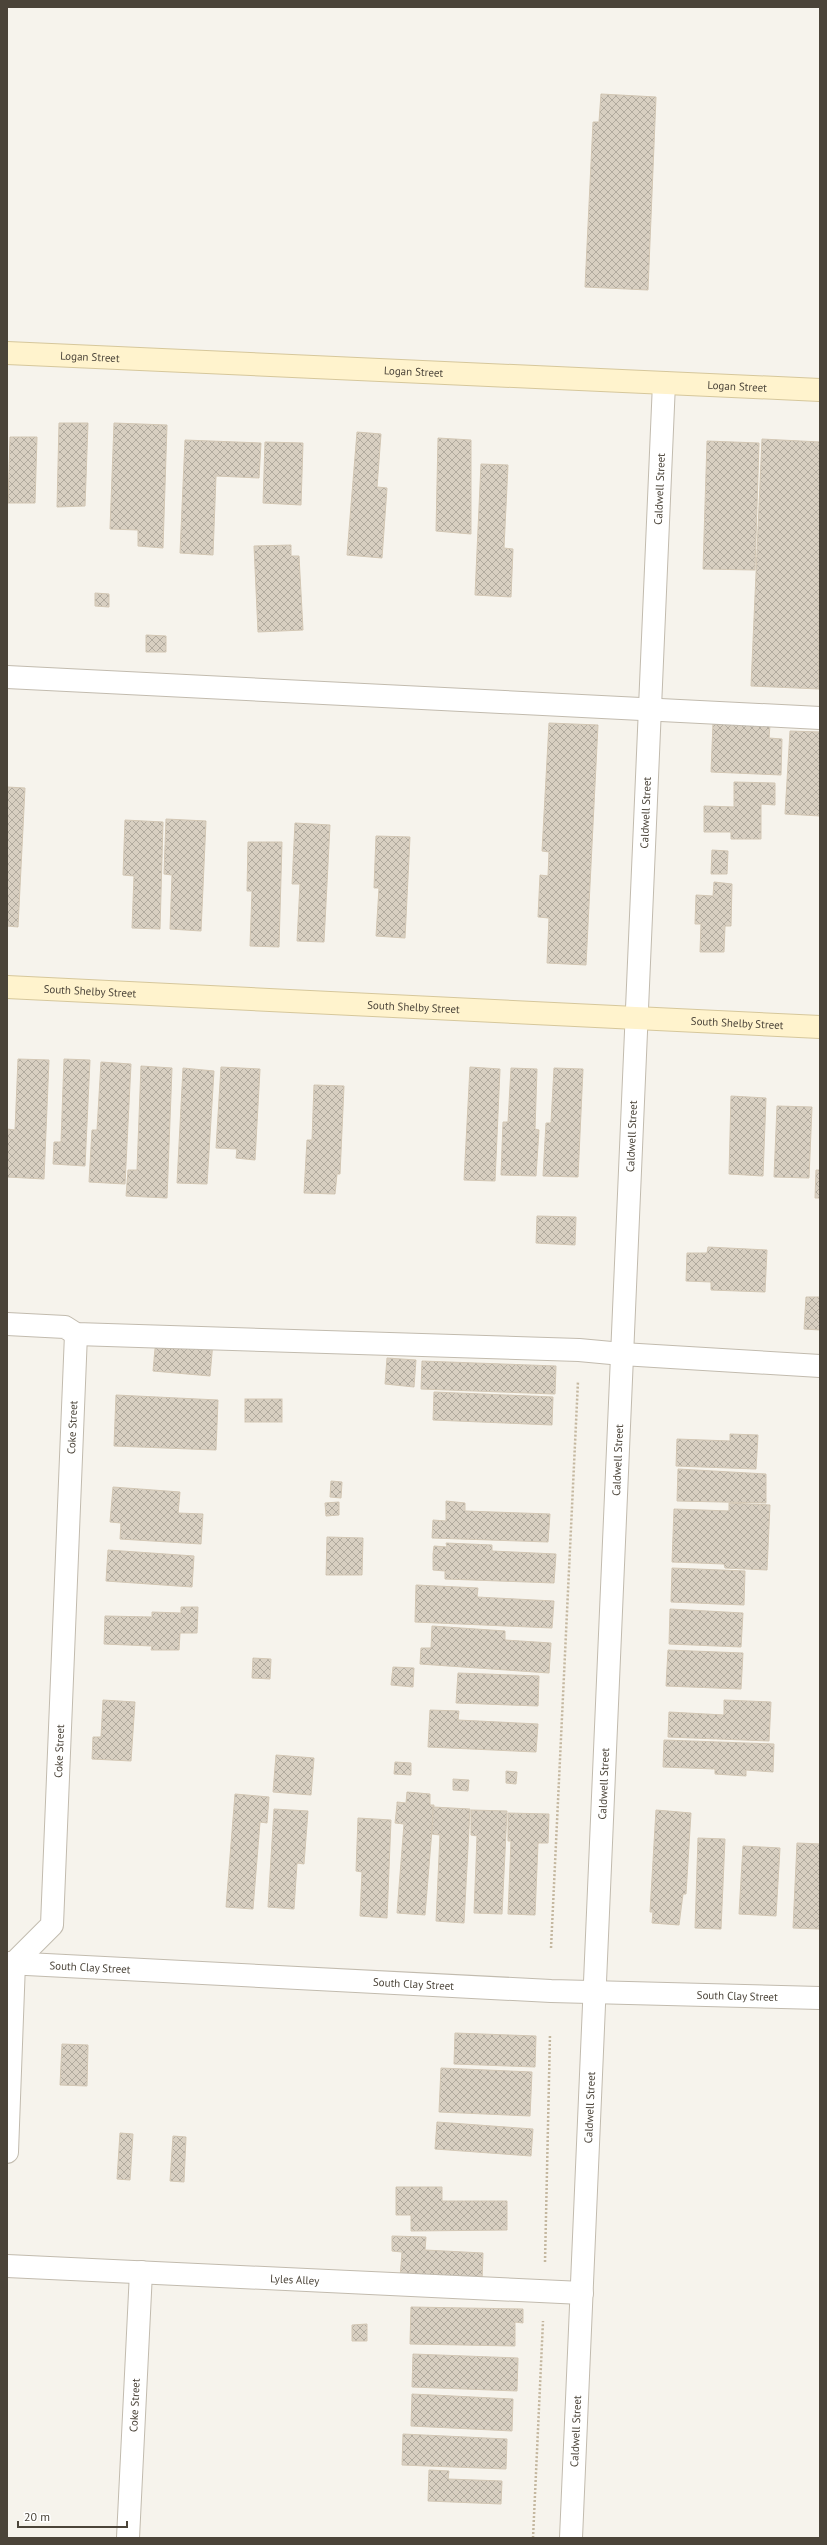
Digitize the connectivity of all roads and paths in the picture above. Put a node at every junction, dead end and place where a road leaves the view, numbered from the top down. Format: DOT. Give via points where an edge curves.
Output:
graph roads {
  1 [pos="7,353"];
  2 [pos="664,383"];
  3 [pos="820,390"];
  4 [pos="7,677"];
  5 [pos="650,710"];
  6 [pos="820,718"];
  7 [pos="7,987"];
  8 [pos="636,1016"];
  9 [pos="820,1027"];
  10 [pos="7,1324"];
  11 [pos="76,1334"];
  12 [pos="579,1350"];
  13 [pos="622,1354"];
  14 [pos="820,1366"];
  15 [pos="551,1948"];
  16 [pos="11,1963"];
  17 [pos="593,1992"];
  18 [pos="820,1998"];
  19 [pos="7,2152"];
  20 [pos="7,2266"];
  21 [pos="141,2272"];
  22 [pos="582,2293"];
  23 [pos="128,2538"];
  24 [pos="571,2538"];
  1 -- 2 [label="main road, Logan Street"];
  2 -- 3 [label="main road, Logan Street"];
  2 -- 5 [label="street, Caldwell Street"];
  4 -- 5 [label="street"];
  5 -- 6 [label="street"];
  5 -- 8 [label="street, Caldwell Street"];
  7 -- 8 [label="main road, South Shelby Street"];
  8 -- 9 [label="main road, South Shelby Street"];
  8 -- 13 [label="street, Caldwell Street"];
  10 -- 11 [label="street" via="65,1327"];
  11 -- 12 [label="street"];
  11 -- 16 [label="street, Coke Street" via="52,1925"];
  12 -- 13 [label="street"];
  12 -- 15 [label="path"];
  13 -- 14 [label="street"];
  13 -- 17 [label="street, Caldwell Street"];
  16 -- 17 [label="street, South Clay Street"];
  16 -- 19 [label="street"];
  17 -- 18 [label="street, South Clay Street"];
  17 -- 22 [label="street, Caldwell Street"];
  20 -- 21 [label="street, Lyles Alley"];
  21 -- 22 [label="street, Lyles Alley"];
  21 -- 23 [label="street, Coke Street"];
  22 -- 24 [label="street, Caldwell Street"];
}
